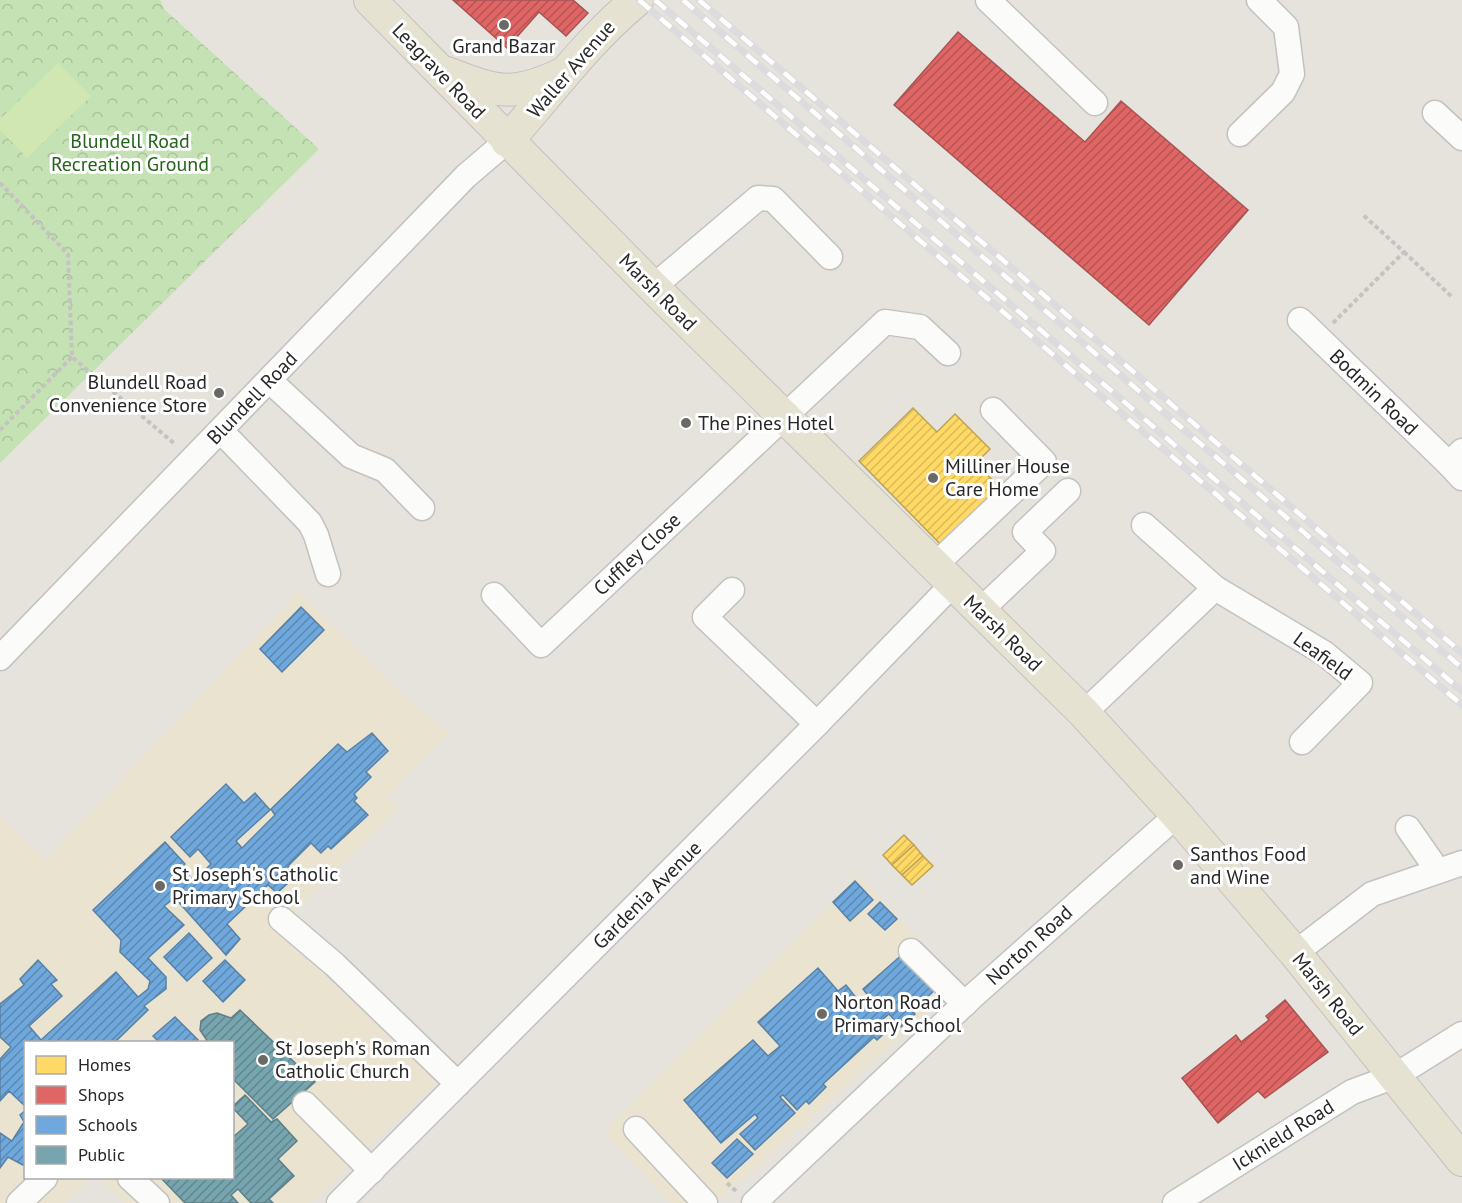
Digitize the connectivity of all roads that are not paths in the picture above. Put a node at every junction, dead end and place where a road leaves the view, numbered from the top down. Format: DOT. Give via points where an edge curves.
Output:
graph roads {
  1 [pos="370,0"];
  2 [pos="638,0"];
  3 [pos="988,0"];
  4 [pos="1259,0"];
  5 [pos="438,69"];
  6 [pos="563,73"];
  7 [pos="1095,103"];
  8 [pos="1435,112"];
  9 [pos="1240,134"];
  10 [pos="1462,138"];
  11 [pos="507,141"];
  12 [pos="830,257"];
  13 [pos="653,287"];
  14 [pos="1300,320"];
  15 [pos="948,353"];
  16 [pos="270,381"];
  17 [pos="993,410"];
  18 [pos="784,417"];
  19 [pos="221,431"];
  20 [pos="1458,465"];
  21 [pos="1068,491"];
  22 [pos="422,508"];
  23 [pos="1144,525"];
  24 [pos="328,574"];
  25 [pos="943,575"];
  26 [pos="1215,588"];
  27 [pos="732,590"];
  28 [pos="494,595"];
  29 [pos="981,610"];
  30 [pos="0,658"];
  31 [pos="1084,713"];
  32 [pos="817,724"];
  33 [pos="1302,742"];
  34 [pos="1177,815"];
  35 [pos="1408,828"];
  36 [pos="1462,863"];
  37 [pos="1438,871"];
  38 [pos="281,919"];
  39 [pos="911,951"];
  40 [pos="1295,953"];
  41 [pos="965,1004"];
  42 [pos="1462,1034"];
  43 [pos="1395,1076"];
  44 [pos="458,1084"];
  45 [pos="304,1104"];
  46 [pos="636,1129"];
  47 [pos="1462,1160"];
  48 [pos="372,1171"];
  49 [pos="44,1179"];
  50 [pos="131,1179"];
  51 [pos="19,1203"];
  52 [pos="157,1203"];
  53 [pos="339,1203"];
  54 [pos="705,1203"];
  55 [pos="754,1203"];
  56 [pos="1174,1203"];
  1 -- 5 [label="main road, Leagrave Road"];
  2 -- 6 [label="main road, Waller Avenue" via="608,24"];
  3 -- 7 [label="street"];
  4 -- 9 [label="street" via="1286,27 1292,74 1283,92"];
  5 -- 6 [label="main road" via="482,87 507,92 530,88"];
  5 -- 11 [label="main road, Leagrave Road"];
  6 -- 11 [label="main road, Waller Avenue"];
  8 -- 10 [label="street"];
  11 -- 13 [label="main road, Marsh Road"];
  11 -- 16 [label="street, Blundell Road" via="466,176"];
  12 -- 13 [label="street" via="773,199 758,198"];
  13 -- 18 [label="main road, Marsh Road"];
  14 -- 20 [label="street, Bodmin Road"];
  15 -- 18 [label="street" via="920,327 885,322"];
  16 -- 19 [label="street, Blundell Road"];
  16 -- 22 [label="street" via="351,456 385,470"];
  17 -- 25 [label="street, Gardenia Avenue" via="1044,462"];
  18 -- 25 [label="main road, Marsh Road"];
  18 -- 28 [label="street, Cuffley Close" via="541,645"];
  19 -- 24 [label="street" via="310,523"];
  19 -- 30 [label="street, Blundell Road"];
  21 -- 29 [label="street" via="1025,532 1043,551"];
  23 -- 26 [label="street, Leafield"];
  25 -- 29 [label="main road, Marsh Road"];
  25 -- 32 [label="street, Gardenia Avenue"];
  26 -- 31 [label="street"];
  26 -- 33 [label="street, Leafield" via="1324,653 1360,683"];
  27 -- 32 [label="street" via="705,617"];
  29 -- 31 [label="main road, Marsh Road"];
  31 -- 34 [label="main road, Marsh Road"];
  32 -- 44 [label="street, Gardenia Avenue"];
  34 -- 40 [label="main road, Marsh Road"];
  34 -- 41 [label="street, Norton Road"];
  35 -- 37 [label="street"];
  36 -- 37 [label="street"];
  37 -- 40 [label="street" via="1372,894"];
  38 -- 44 [label="street" via="335,965"];
  39 -- 41 [label="street"];
  40 -- 43 [label="main road, Marsh Road"];
  41 -- 55 [label="street, Norton Road"];
  42 -- 43 [label="street, Icknield Road"];
  43 -- 47 [label="main road, Marsh Road"];
  43 -- 56 [label="street, Icknield Road" via="1352,1092"];
  44 -- 48 [label="street, Gardenia Avenue"];
  45 -- 48 [label="street"];
  46 -- 54 [label="street"];
  48 -- 53 [label="street, Gardenia Avenue"];
  49 -- 51 [label="street"];
  50 -- 52 [label="street"];
}
